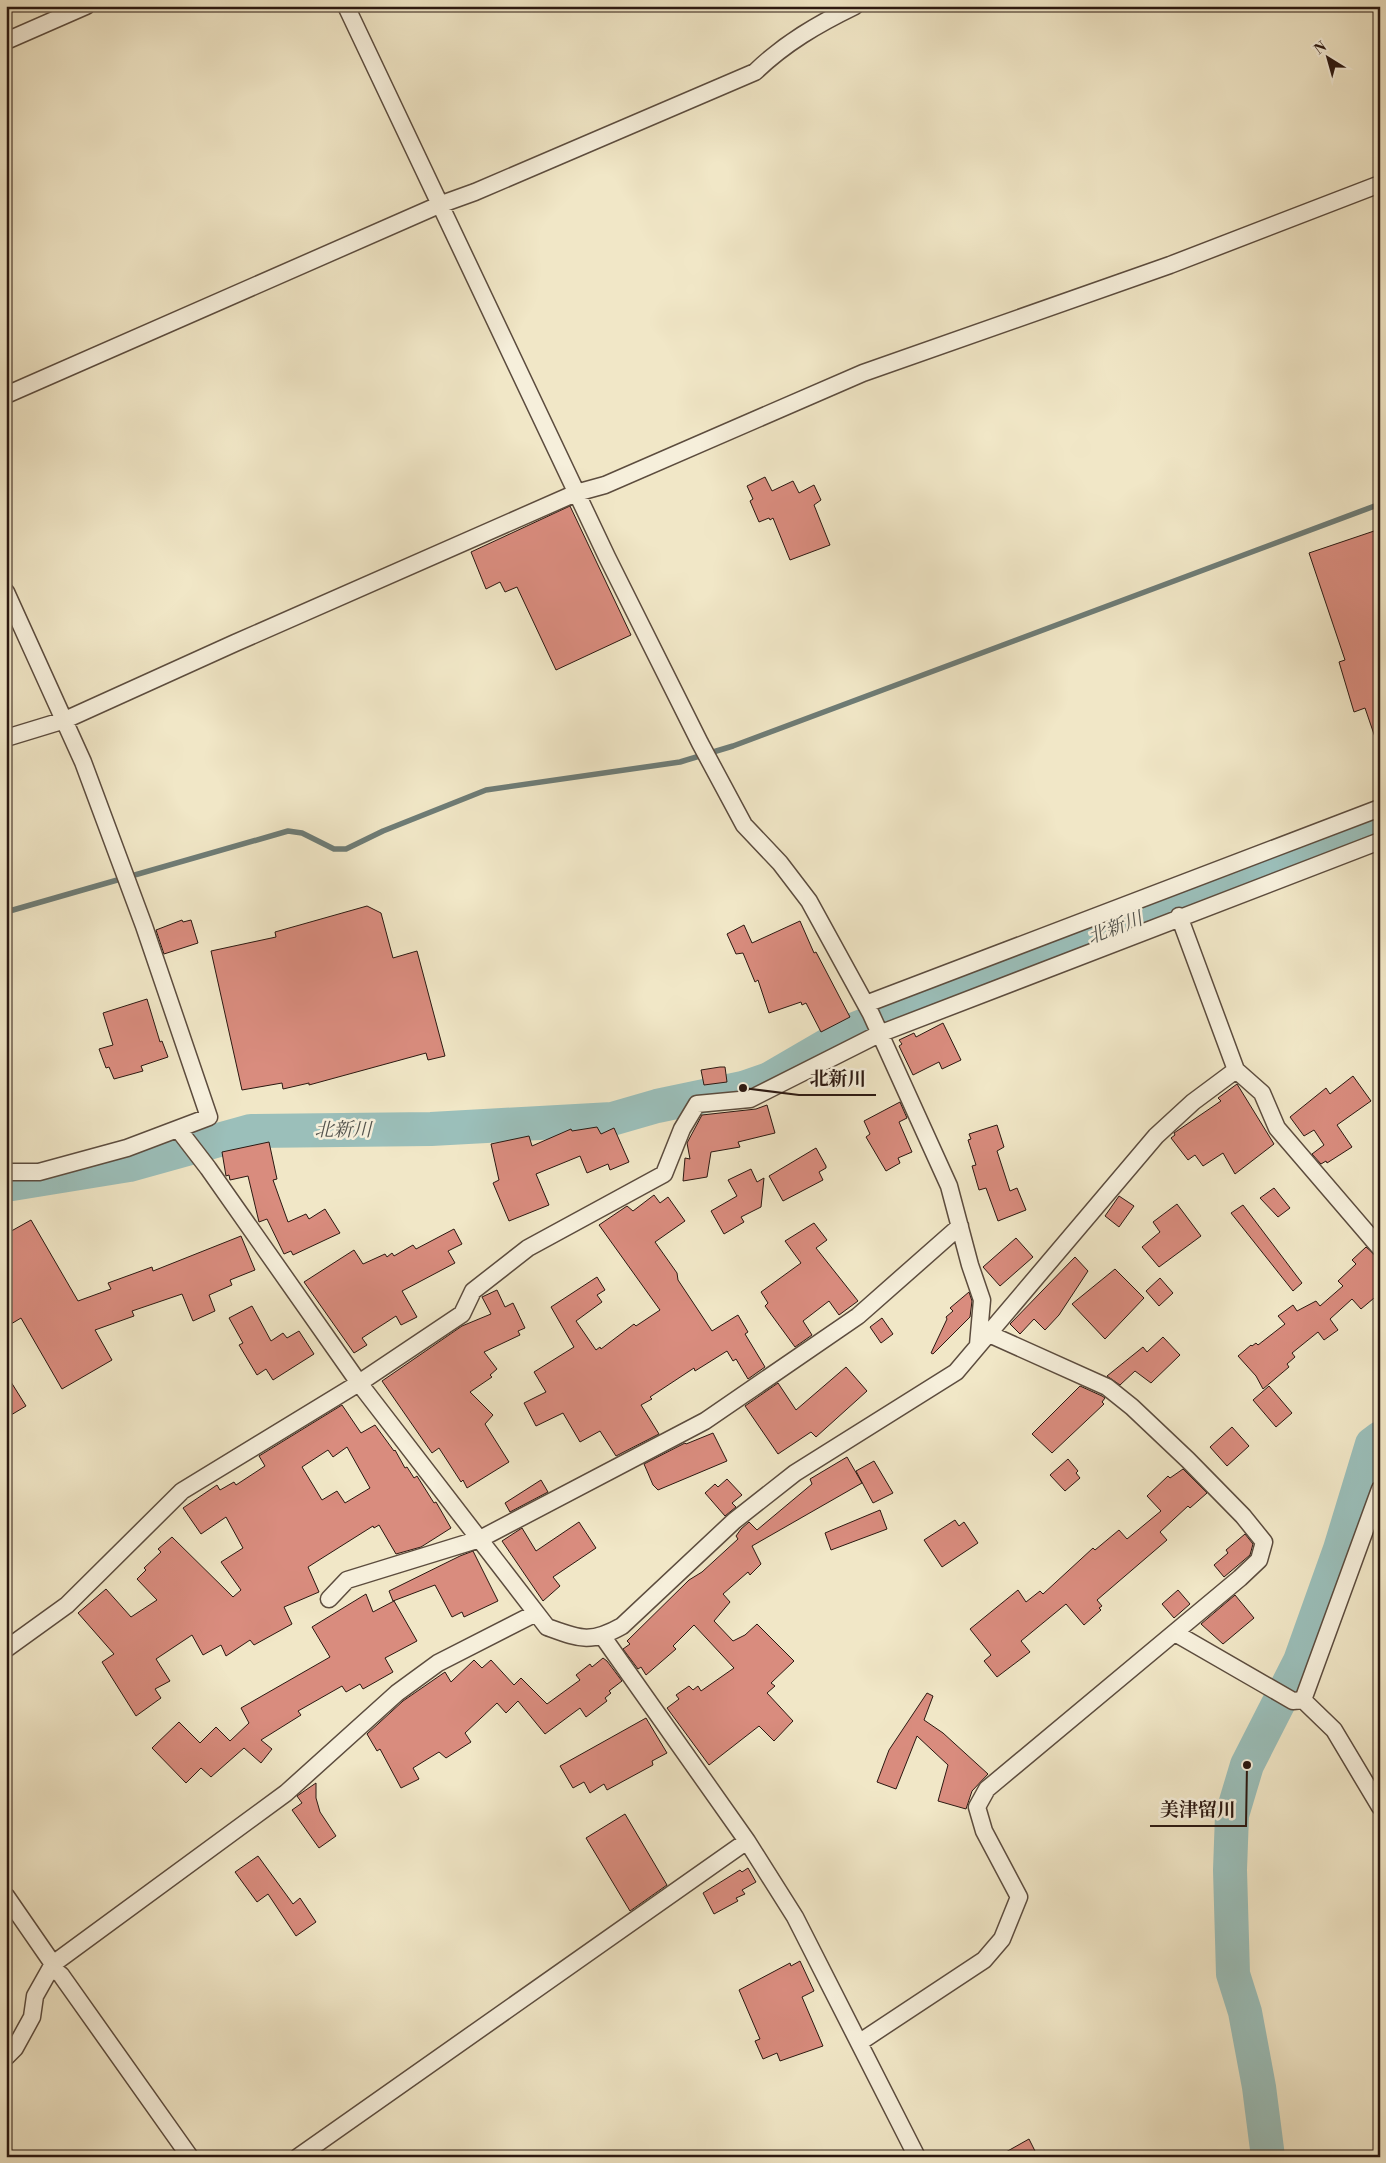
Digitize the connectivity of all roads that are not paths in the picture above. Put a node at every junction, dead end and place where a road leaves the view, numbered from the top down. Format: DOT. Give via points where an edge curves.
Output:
graph roads {
  1 [pos="86,6"];
  2 [pos="346,6"];
  3 [pos="855,6"];
  4 [pos="6,41"];
  5 [pos="1380,184"];
  6 [pos="439,206"];
  7 [pos="6,396"];
  8 [pos="576,493"];
  9 [pos="6,592"];
  10 [pos="65,720"];
  11 [pos="6,738"];
  12 [pos="1380,808"];
  13 [pos="1380,841"];
  14 [pos="1179,916"];
  15 [pos="869,1009"];
  16 [pos="878,1034"];
  17 [pos="1236,1070"];
  18 [pos="181,1134"];
  19 [pos="6,1172"];
  20 [pos="960,1226"];
  21 [pos="1380,1248"];
  22 [pos="983,1340"];
  23 [pos="359,1383"];
  24 [pos="1380,1489"];
  25 [pos="480,1539"];
  26 [pos="329,1599"];
  27 [pos="536,1613"];
  28 [pos="1175,1633"];
  29 [pos="603,1637"];
  30 [pos="6,1649"];
  31 [pos="1298,1700"];
  32 [pos="1380,1807"];
  33 [pos="747,1841"];
  34 [pos="6,1896"];
  35 [pos="53,1966"];
  36 [pos="860,2042"];
  37 [pos="6,2057"];
  38 [pos="190,2157"];
  39 [pos="298,2157"];
  40 [pos="917,2157"];
  1 -- 4 [label="street"];
  2 -- 6 [label="street"];
  3 -- 6 [label="street" via="816,25 776,52 755,72"];
  5 -- 8 [label="street" via="1170,265 863,373 605,485"];
  6 -- 7 [label="street"];
  6 -- 8 [label="street"];
  8 -- 10 [label="street"];
  8 -- 15 [label="street" via="744,825 780,863 809,901"];
  9 -- 10 [label="street"];
  10 -- 11 [label="street"];
  10 -- 18 [label="street" via="131,891 209,1117"];
  12 -- 15 [label="street"];
  13 -- 14 [label="street"];
  14 -- 16 [label="street"];
  14 -- 17 [label="street"];
  15 -- 16 [label="street"];
  16 -- 20 [label="street" via="949,1186"];
  16 -- 23 [label="street" via="750,1098 697,1104 682,1129 664,1174 528,1248 474,1291 462,1314"];
  17 -- 21 [label="street" via="1262,1092 1277,1128"];
  17 -- 22 [label="street" via="1193,1102 1156,1136"];
  18 -- 19 [label="street" via="38,1172"];
  18 -- 23 [label="street"];
  20 -- 22 [label="street" via="982,1300"];
  20 -- 25 [label="street" via="858,1316 704,1421"];
  22 -- 28 [label="street" via="1107,1387 1188,1460 1264,1542 1259,1560"];
  22 -- 29 [label="street" via="956,1372 795,1473 734,1521 622,1626"];
  23 -- 25 [label="street"];
  23 -- 30 [label="street" via="182,1491 67,1605"];
  24 -- 31 [label="street"];
  25 -- 26 [label="street" via="347,1580"];
  25 -- 27 [label="street"];
  27 -- 29 [label="street" via="547,1627 571,1636 584,1639"];
  27 -- 35 [label="street" via="438,1664 397,1693 286,1793"];
  28 -- 31 [label="street"];
  28 -- 36 [label="street" via="987,1789 977,1807 984,1831 1019,1897 1002,1939 984,1960"];
  29 -- 33 [label="street"];
  31 -- 32 [label="street" via="1334,1730"];
  33 -- 36 [label="street" via="795,1918"];
  33 -- 39 [label="street"];
  34 -- 35 [label="street"];
  35 -- 37 [label="street" via="35,1996 32,2017 15,2048"];
  35 -- 38 [label="street"];
  36 -- 40 [label="street"];
}
